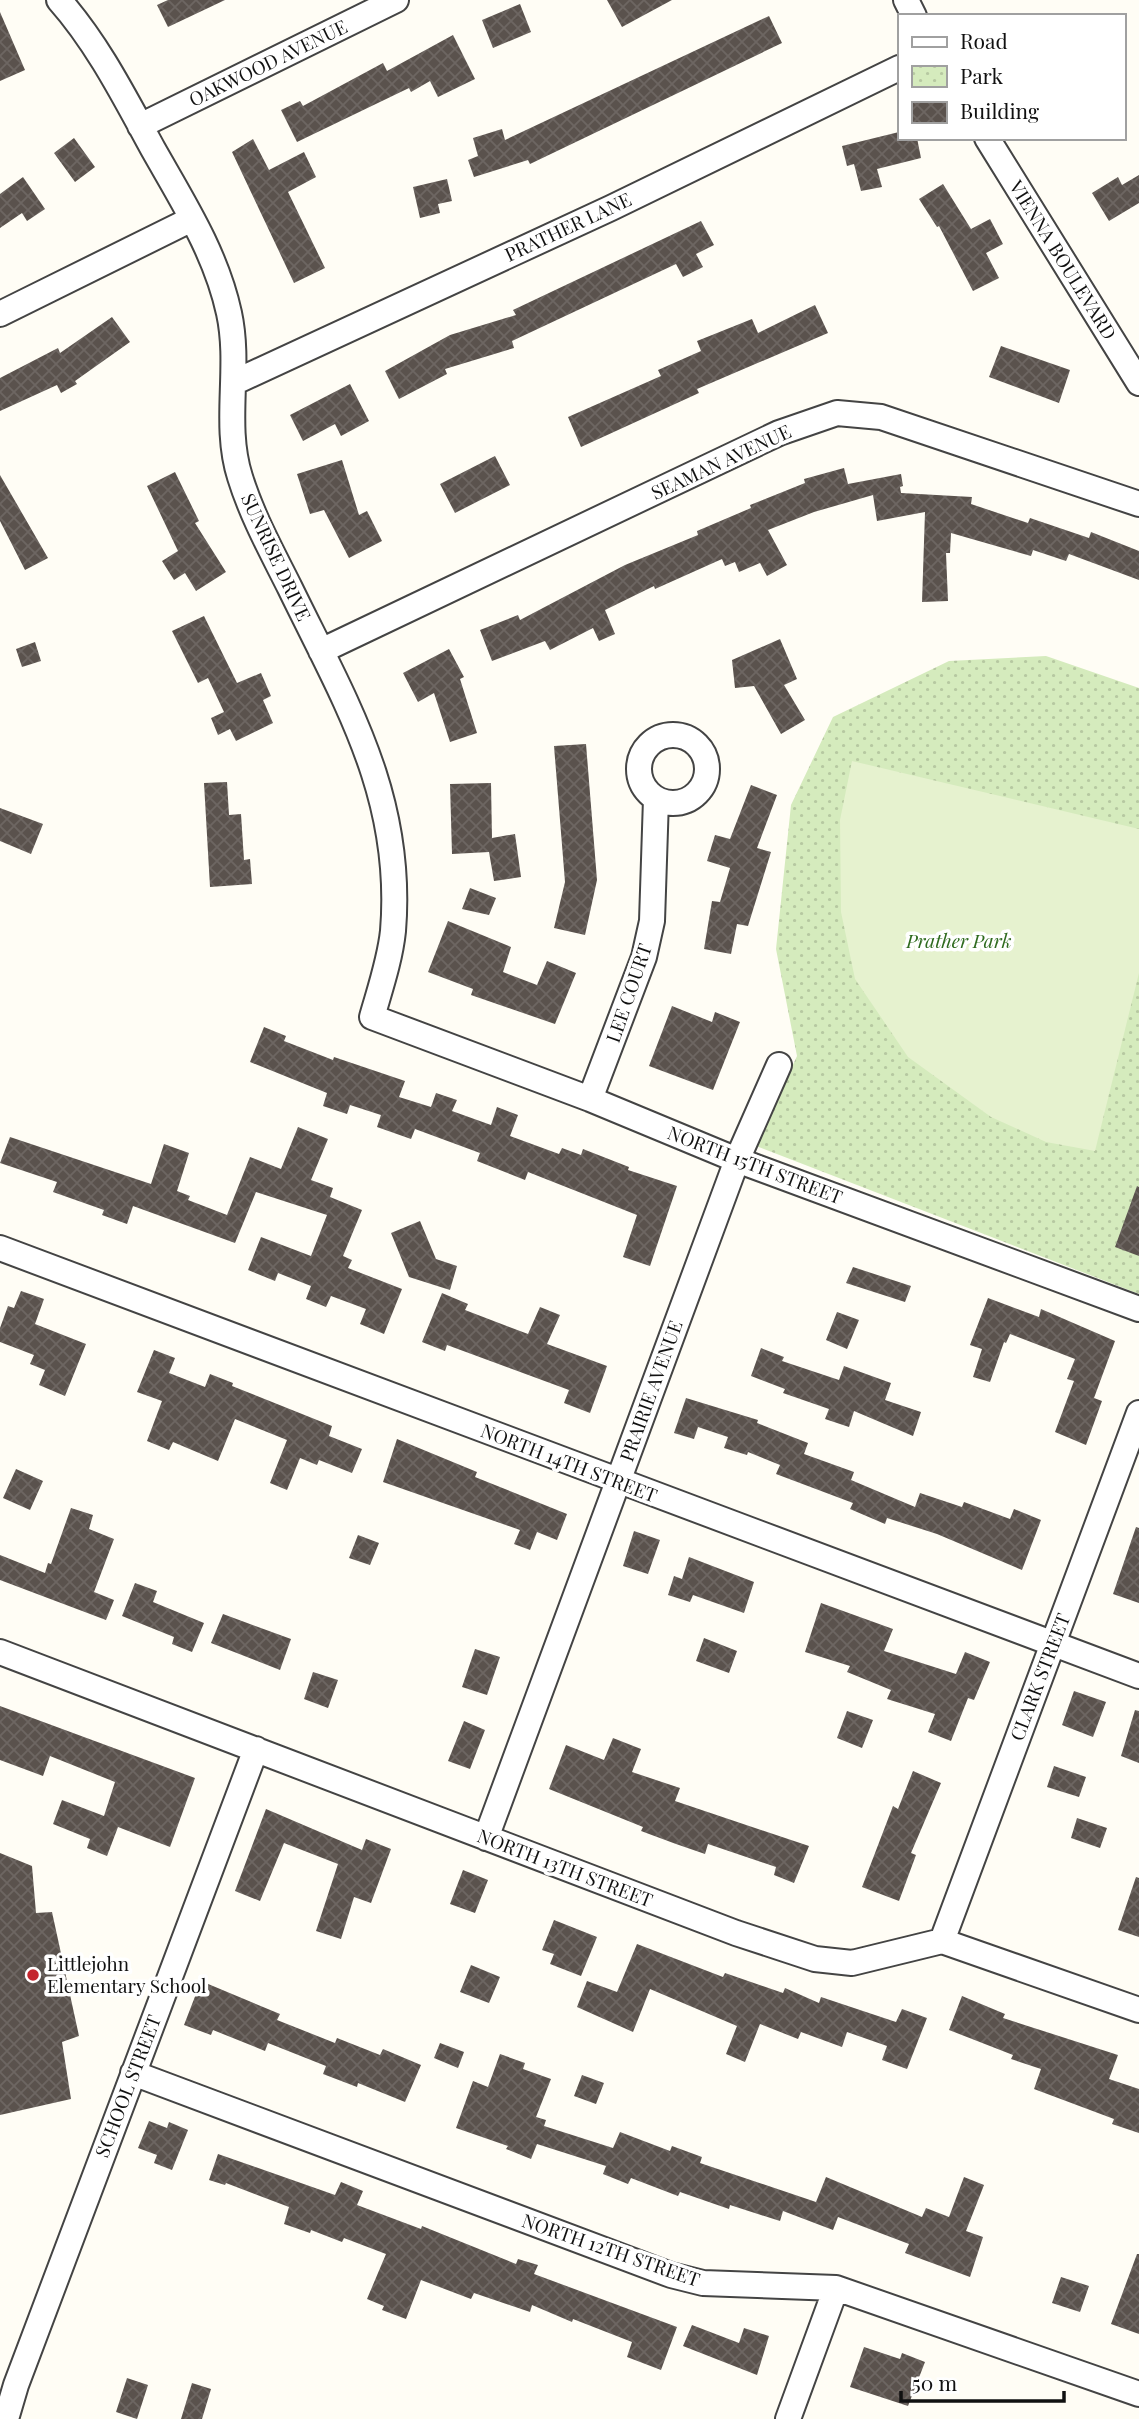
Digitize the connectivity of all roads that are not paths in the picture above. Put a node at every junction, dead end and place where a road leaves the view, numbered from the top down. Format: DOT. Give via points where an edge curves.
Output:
graph roads {
  1 [pos="59,0"];
  2 [pos="396,0"];
  3 [pos="898,68"];
  4 [pos="140,126"];
  5 [pos="989,140"];
  6 [pos="192,219"];
  7 [pos="0,314"];
  8 [pos="235,382"];
  9 [pos="1139,383"];
  10 [pos="1139,504"];
  11 [pos="321,651"];
  12 [pos="656,799"];
  13 [pos="372,1017"];
  14 [pos="779,1065"];
  15 [pos="590,1099"];
  16 [pos="737,1160"];
  17 [pos="0,1248"];
  18 [pos="1139,1309"];
  19 [pos="1139,1413"];
  20 [pos="617,1482"];
  21 [pos="1052,1645"];
  22 [pos="0,1652"];
  23 [pos="1139,1676"];
  24 [pos="256,1749"];
  25 [pos="486,1838"];
  26 [pos="942,1941"];
  27 [pos="1139,2010"];
  28 [pos="132,2073"];
  29 [pos="836,2288"];
  30 [pos="1139,2394"];
  31 [pos="6,2419"];
  32 [pos="788,2419"];
  1 -- 4 [label="street, SUNRISE DRIVE" via="91,41"];
  2 -- 4 [label="street, OAKWOOD AVENUE"];
  3 -- 8 [label="street, PRATHER LANE"];
  4 -- 6 [label="street, SUNRISE DRIVE"];
  5 -- 9 [label="street, VIENNA BOULEVARD"];
  6 -- 7 [label="street"];
  6 -- 8 [label="street, SUNRISE DRIVE" via="218,270 229,314"];
  8 -- 11 [label="street, SUNRISE DRIVE" via="231,426 239,475"];
  10 -- 11 [label="street, SEAMAN AVENUE" via="881,417 837,413 779,433"];
  11 -- 13 [label="street, SUNRISE DRIVE" via="373,764 392,847 393,932"];
  12 -- 15 [label="street, LEE COURT" via="652,921 644,957"];
  13 -- 15 [label="street, NORTH 15TH STREET"];
  14 -- 16 [label="street, PRAIRIE AVENUE"];
  15 -- 16 [label="street, NORTH 15TH STREET"];
  16 -- 18 [label="street, NORTH 15TH STREET"];
  16 -- 20 [label="street, PRAIRIE AVENUE"];
  17 -- 20 [label="street, NORTH 14TH STREET"];
  19 -- 21 [label="street, CLARK STREET"];
  20 -- 21 [label="street, NORTH 14TH STREET"];
  20 -- 25 [label="street, PRAIRIE AVENUE"];
  21 -- 23 [label="street, NORTH 14TH STREET"];
  21 -- 26 [label="street, CLARK STREET"];
  22 -- 24 [label="street, NORTH 13TH STREET"];
  24 -- 25 [label="street, NORTH 13TH STREET"];
  24 -- 28 [label="street, SCHOOL STREET"];
  25 -- 26 [label="street, NORTH 13TH STREET" via="815,1959 852,1963"];
  26 -- 27 [label="street"];
  28 -- 29 [label="street, NORTH 12TH STREET" via="671,2275 703,2283"];
  28 -- 31 [label="street, SCHOOL STREET"];
  29 -- 30 [label="street, NORTH 12TH STREET"];
  29 -- 32 [label="street"];
}
